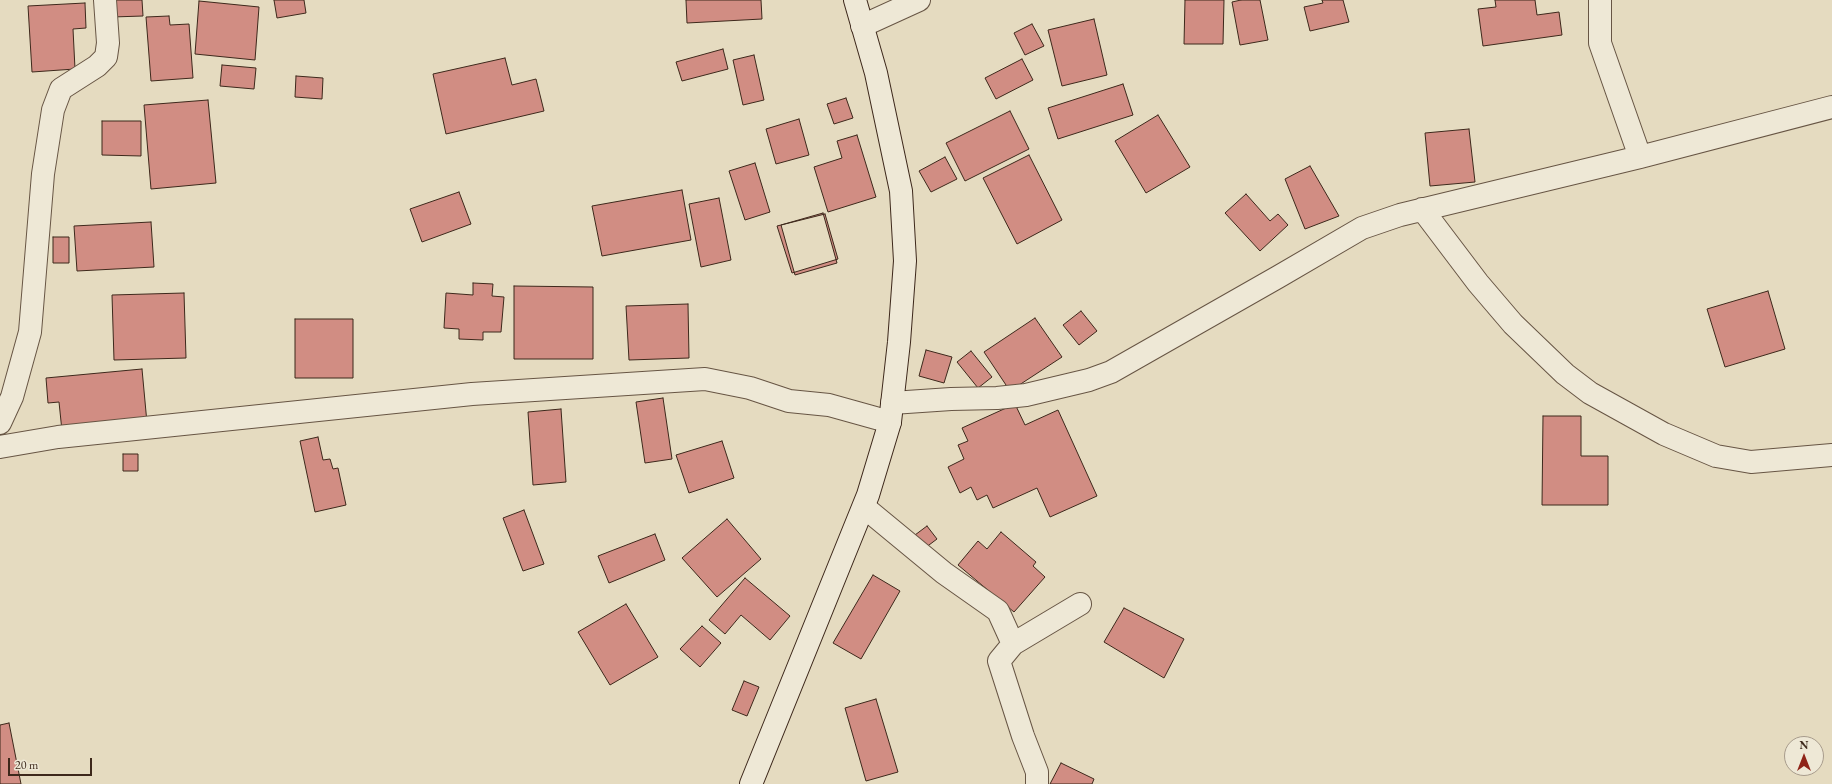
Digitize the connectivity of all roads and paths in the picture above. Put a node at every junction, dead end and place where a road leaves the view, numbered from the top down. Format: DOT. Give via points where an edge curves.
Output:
graph roads {
  1 [pos="105,0"];
  2 [pos="855,0"];
  3 [pos="919,0"];
  4 [pos="1600,0"];
  5 [pos="862,26"];
  6 [pos="1832,107"];
  7 [pos="1640,157"];
  8 [pos="1422,209"];
  9 [pos="891,412"];
  10 [pos="0,423"];
  11 [pos="0,447"];
  12 [pos="1832,455"];
  13 [pos="864,507"];
  14 [pos="1080,604"];
  15 [pos="1013,644"];
  16 [pos="751,784"];
  17 [pos="1037,784"];
  1 -- 10 [label="street" via="108,43 106,57 97,66 61,89 54,110 43,174 30,332 12,397"];
  2 -- 5 [label="street"];
  3 -- 5 [label="street"];
  4 -- 7 [label="street" via="1600,43"];
  5 -- 9 [label="street" via="876,73 901,191 905,261"];
  6 -- 7 [label="street"];
  7 -- 8 [label="street"];
  8 -- 9 [label="street" via="1362,228 1111,372 1026,395 951,399"];
  8 -- 12 [label="street" via="1478,283 1513,324 1565,374 1603,401 1664,434 1716,456 1751,462"];
  9 -- 11 [label="street" via="789,401 750,388 705,379 472,394 58,437"];
  9 -- 13 [label="street"];
  13 -- 15 [label="street" via="944,573 998,611"];
  13 -- 16 [label="street"];
  14 -- 15 [label="street"];
  15 -- 17 [label="street" via="999,661 1022,736 1037,772"];
}
